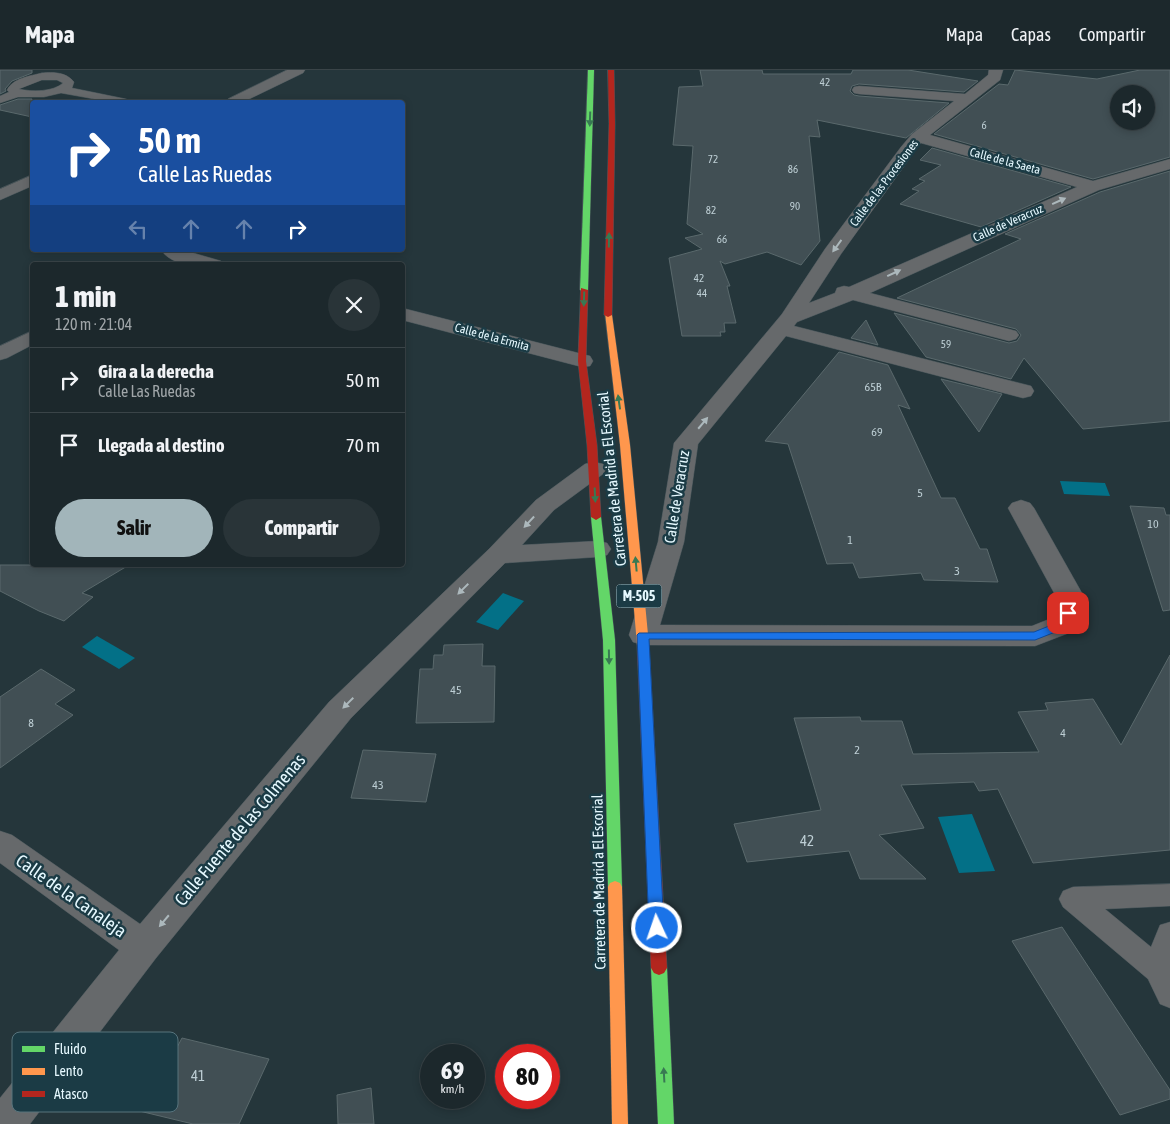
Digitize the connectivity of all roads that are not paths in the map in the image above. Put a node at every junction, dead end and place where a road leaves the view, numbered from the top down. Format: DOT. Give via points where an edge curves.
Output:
graph roads {
  1 [pos="298,70"];
  2 [pos="591,70"];
  3 [pos="611,70"];
  4 [pos="996,70"];
  5 [pos="73,72"];
  6 [pos="60,77"];
  7 [pos="62,90"];
  8 [pos="859,90"];
  9 [pos="18,93"];
  10 [pos="966,98"];
  11 [pos="0,100"];
  12 [pos="115,100"];
  13 [pos="237,100"];
  14 [pos="918,137"];
  15 [pos="1170,164"];
  16 [pos="30,181"];
  17 [pos="1093,186"];
  18 [pos="0,195"];
  19 [pos="178,255"];
  20 [pos="203,262"];
  21 [pos="816,279"];
  22 [pos="851,294"];
  23 [pos="405,315"];
  24 [pos="785,324"];
  25 [pos="1009,335"];
  26 [pos="30,337"];
  27 [pos="0,354"];
  28 [pos="582,361"];
  29 [pos="1023,391"];
  30 [pos="594,469"];
  31 [pos="1021,508"];
  32 [pos="598,549"];
  33 [pos="498,555"];
  34 [pos="643,635"];
  35 [pos="0,845"];
  36 [pos="1170,895"];
  37 [pos="1170,934"];
  38 [pos="142,947"];
  39 [pos="1164,983"];
  40 [pos="76,1032"];
  41 [pos="14,1112"];
  42 [pos="5,1124"];
  43 [pos="620,1124"];
  44 [pos="666,1124"];
  1 -- 13 [label="street"];
  2 -- 28 [label="highway, Carretera de Madrid a El Escorial / M-505, one-way"];
  34 -- 3 [label="highway, Carretera de Madrid a El Escorial / M-505, one-way" via="625,445 608,319"];
  4 -- 10 [label="street, Calle de las Procesiones" via="995,78"];
  5 -- 6 [label="lane"];
  6 -- 7 [label="lane" via="70,82"];
  6 -- 9 [label="lane" via="27,80 14,87"];
  7 -- 9 [label="lane" via="44,94"];
  7 -- 12 [label="lane"];
  8 -- 10 [label="street"];
  9 -- 11 [label="lane"];
  10 -- 14 [label="street, Calle de las Procesiones"];
  14 -- 17 [label="street, Calle de la Saeta"];
  14 -- 21 [label="street, Calle de las Procesiones, one-way"];
  15 -- 17 [label="street, Calle de Veracruz"];
  16 -- 18 [label="street"];
  22 -- 17 [label="street, Calle de Veracruz, one-way"];
  19 -- 20 [label="street"];
  21 -- 22 [label="street"];
  21 -- 24 [label="street, Calle de Veracruz"];
  22 -- 24 [label="street, Calle de Veracruz"];
  22 -- 25 [label="street"];
  23 -- 28 [label="street, Calle de la Ermita"];
  24 -- 29 [label="street"];
  34 -- 24 [label="street, Calle de Veracruz, one-way" via="671,542 686,443"];
  26 -- 27 [label="street"];
  28 -- 30 [label="highway, Carretera de Madrid a El Escorial / M-505"];
  30 -- 32 [label="highway, Carretera de Madrid a El Escorial / M-505, one-way"];
  30 -- 33 [label="street, Calle Fuente de las Colmenas, one-way" via="545,505"];
  31 -- 34 [label="street" via="1072,602 1064,624 1035,636"];
  32 -- 33 [label="street"];
  32 -- 43 [label="highway, Carretera de Madrid a El Escorial / M-505, one-way" via="609,640"];
  33 -- 38 [label="street, Calle Fuente de las Colmenas, one-way" via="340,710"];
  44 -- 34 [label="highway, Carretera de Madrid a El Escorial / M-505, one-way"];
  35 -- 38 [label="street, Calle de la Canaleja"];
  36 -- 39 [label="lane" via="1073,898"];
  37 -- 39 [label="lane"];
  38 -- 40 [label="street, Calle Fuente de las Colmenas"];
  41 -- 42 [label="street, Calle Fuente de las Colmenas"];
}
